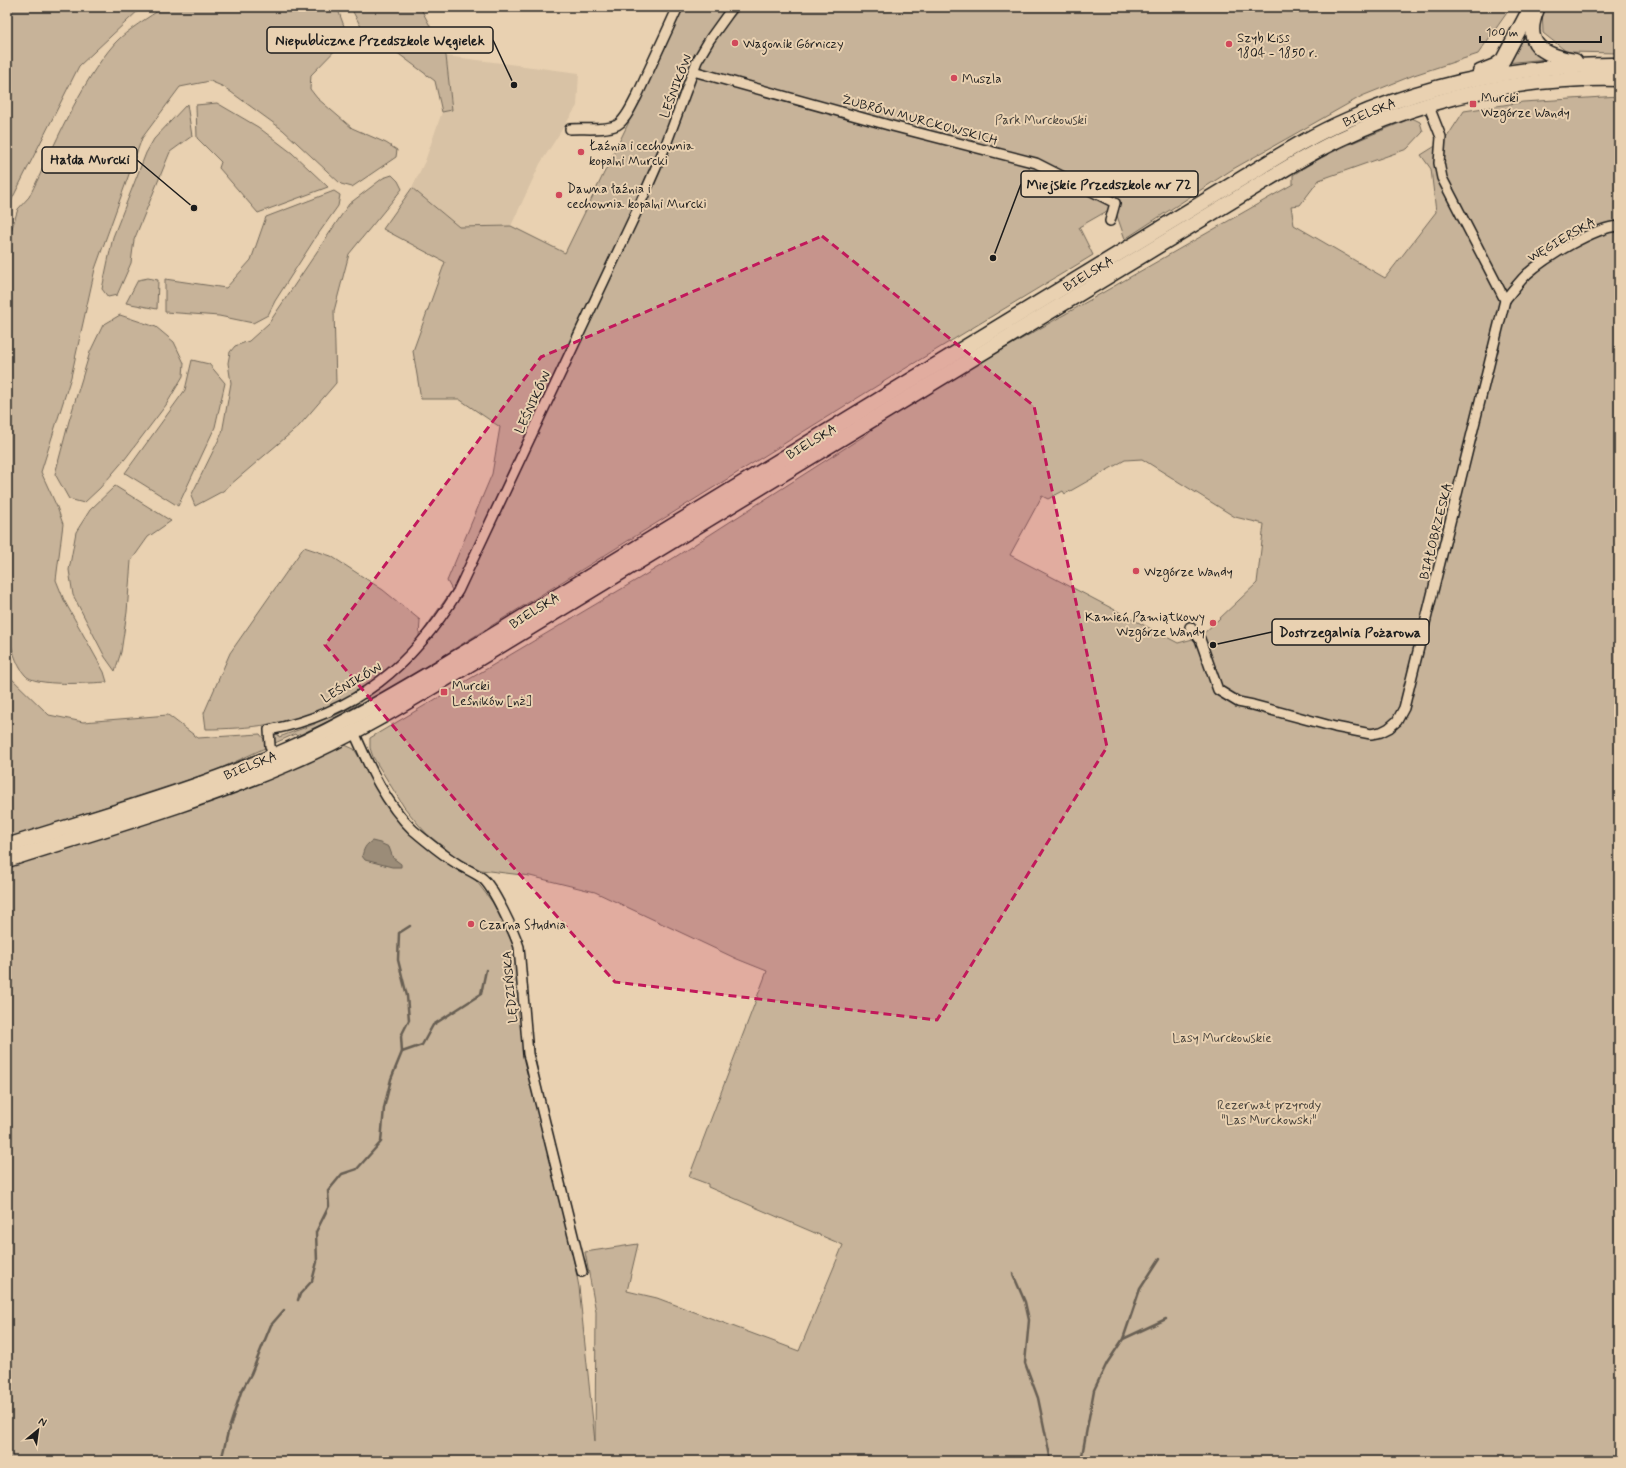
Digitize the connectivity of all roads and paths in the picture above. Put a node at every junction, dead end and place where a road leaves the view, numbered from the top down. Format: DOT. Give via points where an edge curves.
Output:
graph roads {
  1 [pos="678,7"];
  2 [pos="734,7"];
  3 [pos="1531,7"];
  4 [pos="1538,7"];
  5 [pos="1595,65"];
  6 [pos="1619,65"];
  7 [pos="693,71"];
  8 [pos="1619,79"];
  9 [pos="1453,83"];
  10 [pos="1428,104"];
  11 [pos="570,128"];
  12 [pos="1110,221"];
  13 [pos="1619,226"];
  14 [pos="1505,300"];
  15 [pos="1190,627"];
  16 [pos="354,732"];
  17 [pos="273,756"];
  18 [pos="7,846"];
  19 [pos="7,860"];
  20 [pos="582,1272"];
  1 -- 11 [label="street" via="630,110 618,124 605,128"];
  2 -- 7 [label="street, LEŚNIKÓW" via="710,39"];
  3 -- 9 [label="main road" via="1503,60 1495,66"];
  4 -- 5 [label="main road" via="1532,22 1532,30 1533,38 1540,49 1552,56"];
  5 -- 6 [label="main road, BIELSKA"];
  5 -- 9 [label="main road, BIELSKA" via="1495,74"];
  7 -- 12 [label="street, ŻUBRÓW MURCKOWSKICH" via="1036,163 1116,203"];
  7 -- 17 [label="street, LEŚNIKÓW" via="665,147 636,213 458,591 422,644 382,682 330,711 302,722 269,730"];
  8 -- 10 [label="main road, BIELSKA" via="1535,82 1465,94"];
  9 -- 17 [label="main road, BIELSKA" via="1412,95 1347,120 1294,148 412,684 330,729"];
  10 -- 14 [label="street" via="1441,137 1442,178"];
  10 -- 16 [label="main road, BIELSKA" via="1372,124 1296,162"];
  13 -- 14 [label="street, WĘGIERSKA" via="1597,230 1540,264"];
  14 -- 15 [label="street, BIAŁOBRZESKA" via="1404,708 1397,721 1381,732 1371,734 1238,702 1218,690 1200,640"];
  16 -- 19 [label="main road, BIELSKA" via="224,790"];
  16 -- 20 [label="street, LĘDZIŃSKA" via="396,811 413,830 455,863 484,879 515,934 519,947 528,1054"];
  17 -- 18 [label="main road, BIELSKA" via="158,799"];
}
